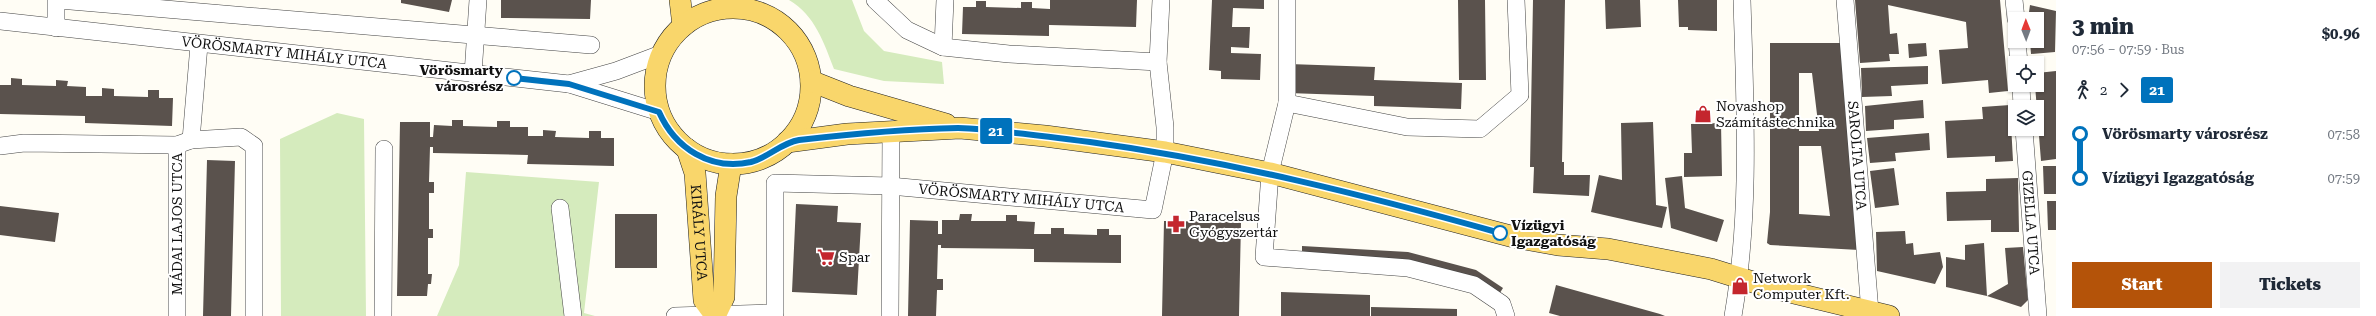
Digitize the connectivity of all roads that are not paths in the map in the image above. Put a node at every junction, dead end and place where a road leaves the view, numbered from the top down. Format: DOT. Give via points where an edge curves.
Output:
graph roads {
  1 [pos="58,0"];
  2 [pos="478,0"];
  3 [pos="680,0"];
  4 [pos="876,0"];
  5 [pos="945,0"];
  6 [pos="1161,0"];
  7 [pos="1287,0"];
  8 [pos="1516,0"];
  9 [pos="1742,0"];
  10 [pos="1845,0"];
  11 [pos="2014,0"];
  12 [pos="741,4"];
  13 [pos="2015,12"];
  14 [pos="0,21"];
  15 [pos="683,26"];
  16 [pos="56,28"];
  17 [pos="477,36"];
  18 [pos="199,45"];
  19 [pos="590,45"];
  20 [pos="944,47"];
  21 [pos="661,54"];
  22 [pos="1158,62"];
  23 [pos="473,74"];
  24 [pos="811,82"];
  25 [pos="569,84"];
  26 [pos="1287,103"];
  27 [pos="659,112"];
  28 [pos="960,128"];
  29 [pos="891,132"];
  30 [pos="2025,136"];
  31 [pos="787,142"];
  32 [pos="184,143"];
  33 [pos="0,146"];
  34 [pos="384,149"];
  35 [pos="687,149"];
  36 [pos="1165,152"];
  37 [pos="731,164"];
  38 [pos="1270,173"];
  39 [pos="890,186"];
  40 [pos="560,208"];
  41 [pos="1740,277"];
  42 [pos="1880,314"];
  43 [pos="715,315"];
  44 [pos="177,316"];
  45 [pos="254,316"];
  46 [pos="383,316"];
  47 [pos="573,316"];
  48 [pos="675,316"];
  49 [pos="890,316"];
  50 [pos="1506,316"];
  51 [pos="1733,316"];
  52 [pos="2038,316"];
  1 -- 16 [label="street"];
  1 -- 17 [label="street"];
  2 -- 17 [label="street"];
  3 -- 15 [label="main road"];
  4 -- 20 [label="street" via="907,30"];
  5 -- 20 [label="street"];
  6 -- 22 [label="street"];
  7 -- 26 [label="street"];
  8 -- 26 [label="street" via="1520,95 1480,129 1407,127"];
  9 -- 41 [label="street" via="1746,126"];
  10 -- 42 [label="street, SAROLTA UTCA"];
  11 -- 13 [label="street"];
  12 -- 15 [label="main road" via="706,12"];
  12 -- 24 [label="main road" via="762,13 791,33 808,64"];
  14 -- 16 [label="street, VÖRÖSMARTY MIHÁLY UTCA"];
  15 -- 21 [label="main road" via="674,34"];
  16 -- 18 [label="street, VÖRÖSMARTY MIHÁLY UTCA"];
  17 -- 19 [label="street"];
  17 -- 23 [label="street"];
  18 -- 23 [label="street, VÖRÖSMARTY MIHÁLY UTCA"];
  18 -- 32 [label="street, MÁDAI LAJOS UTCA"];
  20 -- 22 [label="street" via="1008,54"];
  21 -- 25 [label="street, VÖRÖSMARTY MIHÁLY UTCA" via="616,71"];
  21 -- 27 [label="main road" via="654,83"];
  22 -- 36 [label="street"];
  23 -- 25 [label="street, VÖRÖSMARTY MIHÁLY UTCA"];
  24 -- 28 [label="main road" via="849,96"];
  24 -- 31 [label="main road" via="806,114"];
  25 -- 27 [label="street, VÖRÖSMARTY MIHÁLY UTCA"];
  26 -- 38 [label="street"];
  27 -- 35 [label="main road" via="665,126"];
  28 -- 29 [label="main road"];
  28 -- 36 [label="main road"];
  29 -- 31 [label="main road" via="847,134"];
  29 -- 39 [label="street"];
  30 -- 52 [label="street, GIZELLA UTCA"];
  31 -- 37 [label="main road" via="771,154 752,162"];
  32 -- 33 [label="street" via="24,143"];
  32 -- 44 [label="street, MÁDAI LAJOS UTCA"];
  32 -- 45 [label="street" via="241,137 254,146"];
  34 -- 46 [label="street"];
  35 -- 37 [label="main road" via="708,160"];
  35 -- 43 [label="main road, KIRÁLY UTCA" via="695,173 704,300"];
  36 -- 38 [label="main road"];
  36 -- 39 [label="street, VÖRÖSMARTY MIHÁLY UTCA" via="1153,210"];
  37 -- 43 [label="main road, KIRÁLY UTCA" via="726,196 724,297"];
  38 -- 41 [label="main road" via="1514,237 1664,258"];
  38 -- 50 [label="street" via="1264,257 1408,268 1474,286 1502,304"];
  39 -- 43 [label="street, VÖRÖSMARTY MIHÁLY UTCA" via="775,184 775,313"];
  39 -- 49 [label="street"];
  40 -- 47 [label="street"];
  41 -- 42 [label="main road" via="1770,287"];
  41 -- 51 [label="street"];
  43 -- 48 [label="street"];
}
